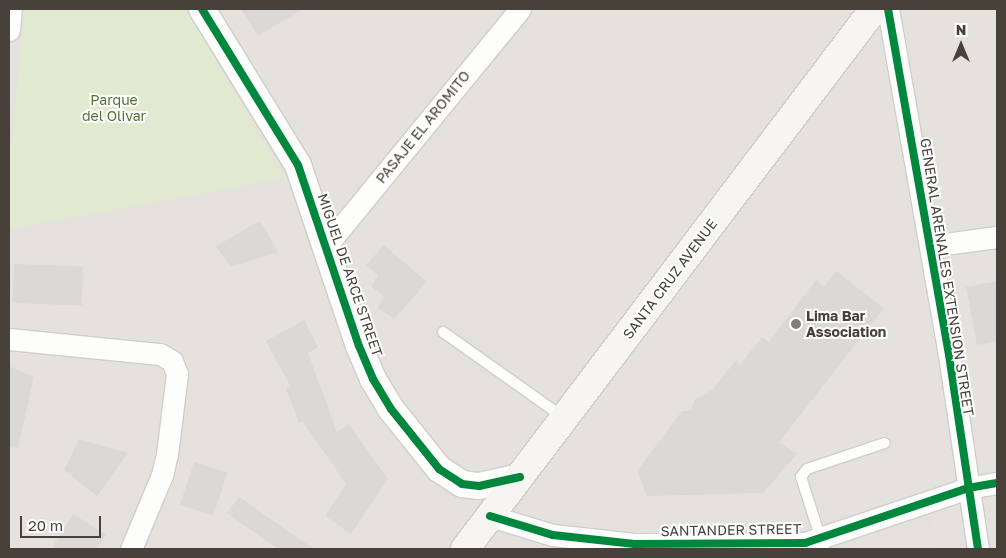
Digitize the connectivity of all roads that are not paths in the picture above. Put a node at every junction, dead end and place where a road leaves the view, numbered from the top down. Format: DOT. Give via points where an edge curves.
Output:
graph roads {
  1 [pos="11,9"];
  2 [pos="202,9"];
  3 [pos="520,9"];
  4 [pos="874,9"];
  5 [pos="888,9"];
  6 [pos="9,30"];
  7 [pos="997,237"];
  8 [pos="326,246"];
  9 [pos="930,246"];
  10 [pos="444,332"];
  11 [pos="9,339"];
  12 [pos="565,418"];
  13 [pos="885,443"];
  14 [pos="520,477"];
  15 [pos="997,483"];
  16 [pos="968,488"];
  17 [pos="490,516"];
  18 [pos="822,543"];
  19 [pos="636,547"];
  20 [pos="131,549"];
  21 [pos="465,549"];
  22 [pos="978,549"];
  1 -- 6 [label="street"];
  2 -- 8 [label="street, MIGUEL DE ARCE STREET" via="290,148"];
  3 -- 8 [label="street, PASAJE EL AROMITO"];
  4 -- 12 [label="main road, SANTA CRUZ AVENUE"];
  5 -- 9 [label="street, GENERAL ARENALES EXTENSION STREET"];
  7 -- 9 [label="street"];
  8 -- 14 [label="street, MIGUEL DE ARCE STREET" via="373,379 391,409 439,469 462,484 479,486"];
  9 -- 16 [label="street, GENERAL ARENALES EXTENSION STREET"];
  10 -- 12 [label="lane"];
  11 -- 20 [label="street" via="160,354 172,361 177,374 167,454 162,475"];
  12 -- 14 [label="main road, SANTA CRUZ AVENUE"];
  13 -- 18 [label="lane" via="807,469 801,477"];
  14 -- 17 [label="main road, SANTA CRUZ AVENUE"];
  15 -- 16 [label="street, SANTANDER STREET"];
  16 -- 18 [label="street, SANTANDER STREET"];
  16 -- 22 [label="street, GENERAL ARENALES EXTENSION STREET"];
  17 -- 19 [label="street, SANTANDER STREET" via="553,535"];
  17 -- 21 [label="main road, SANTA CRUZ AVENUE"];
  18 -- 19 [label="street, SANTANDER STREET"];
}
